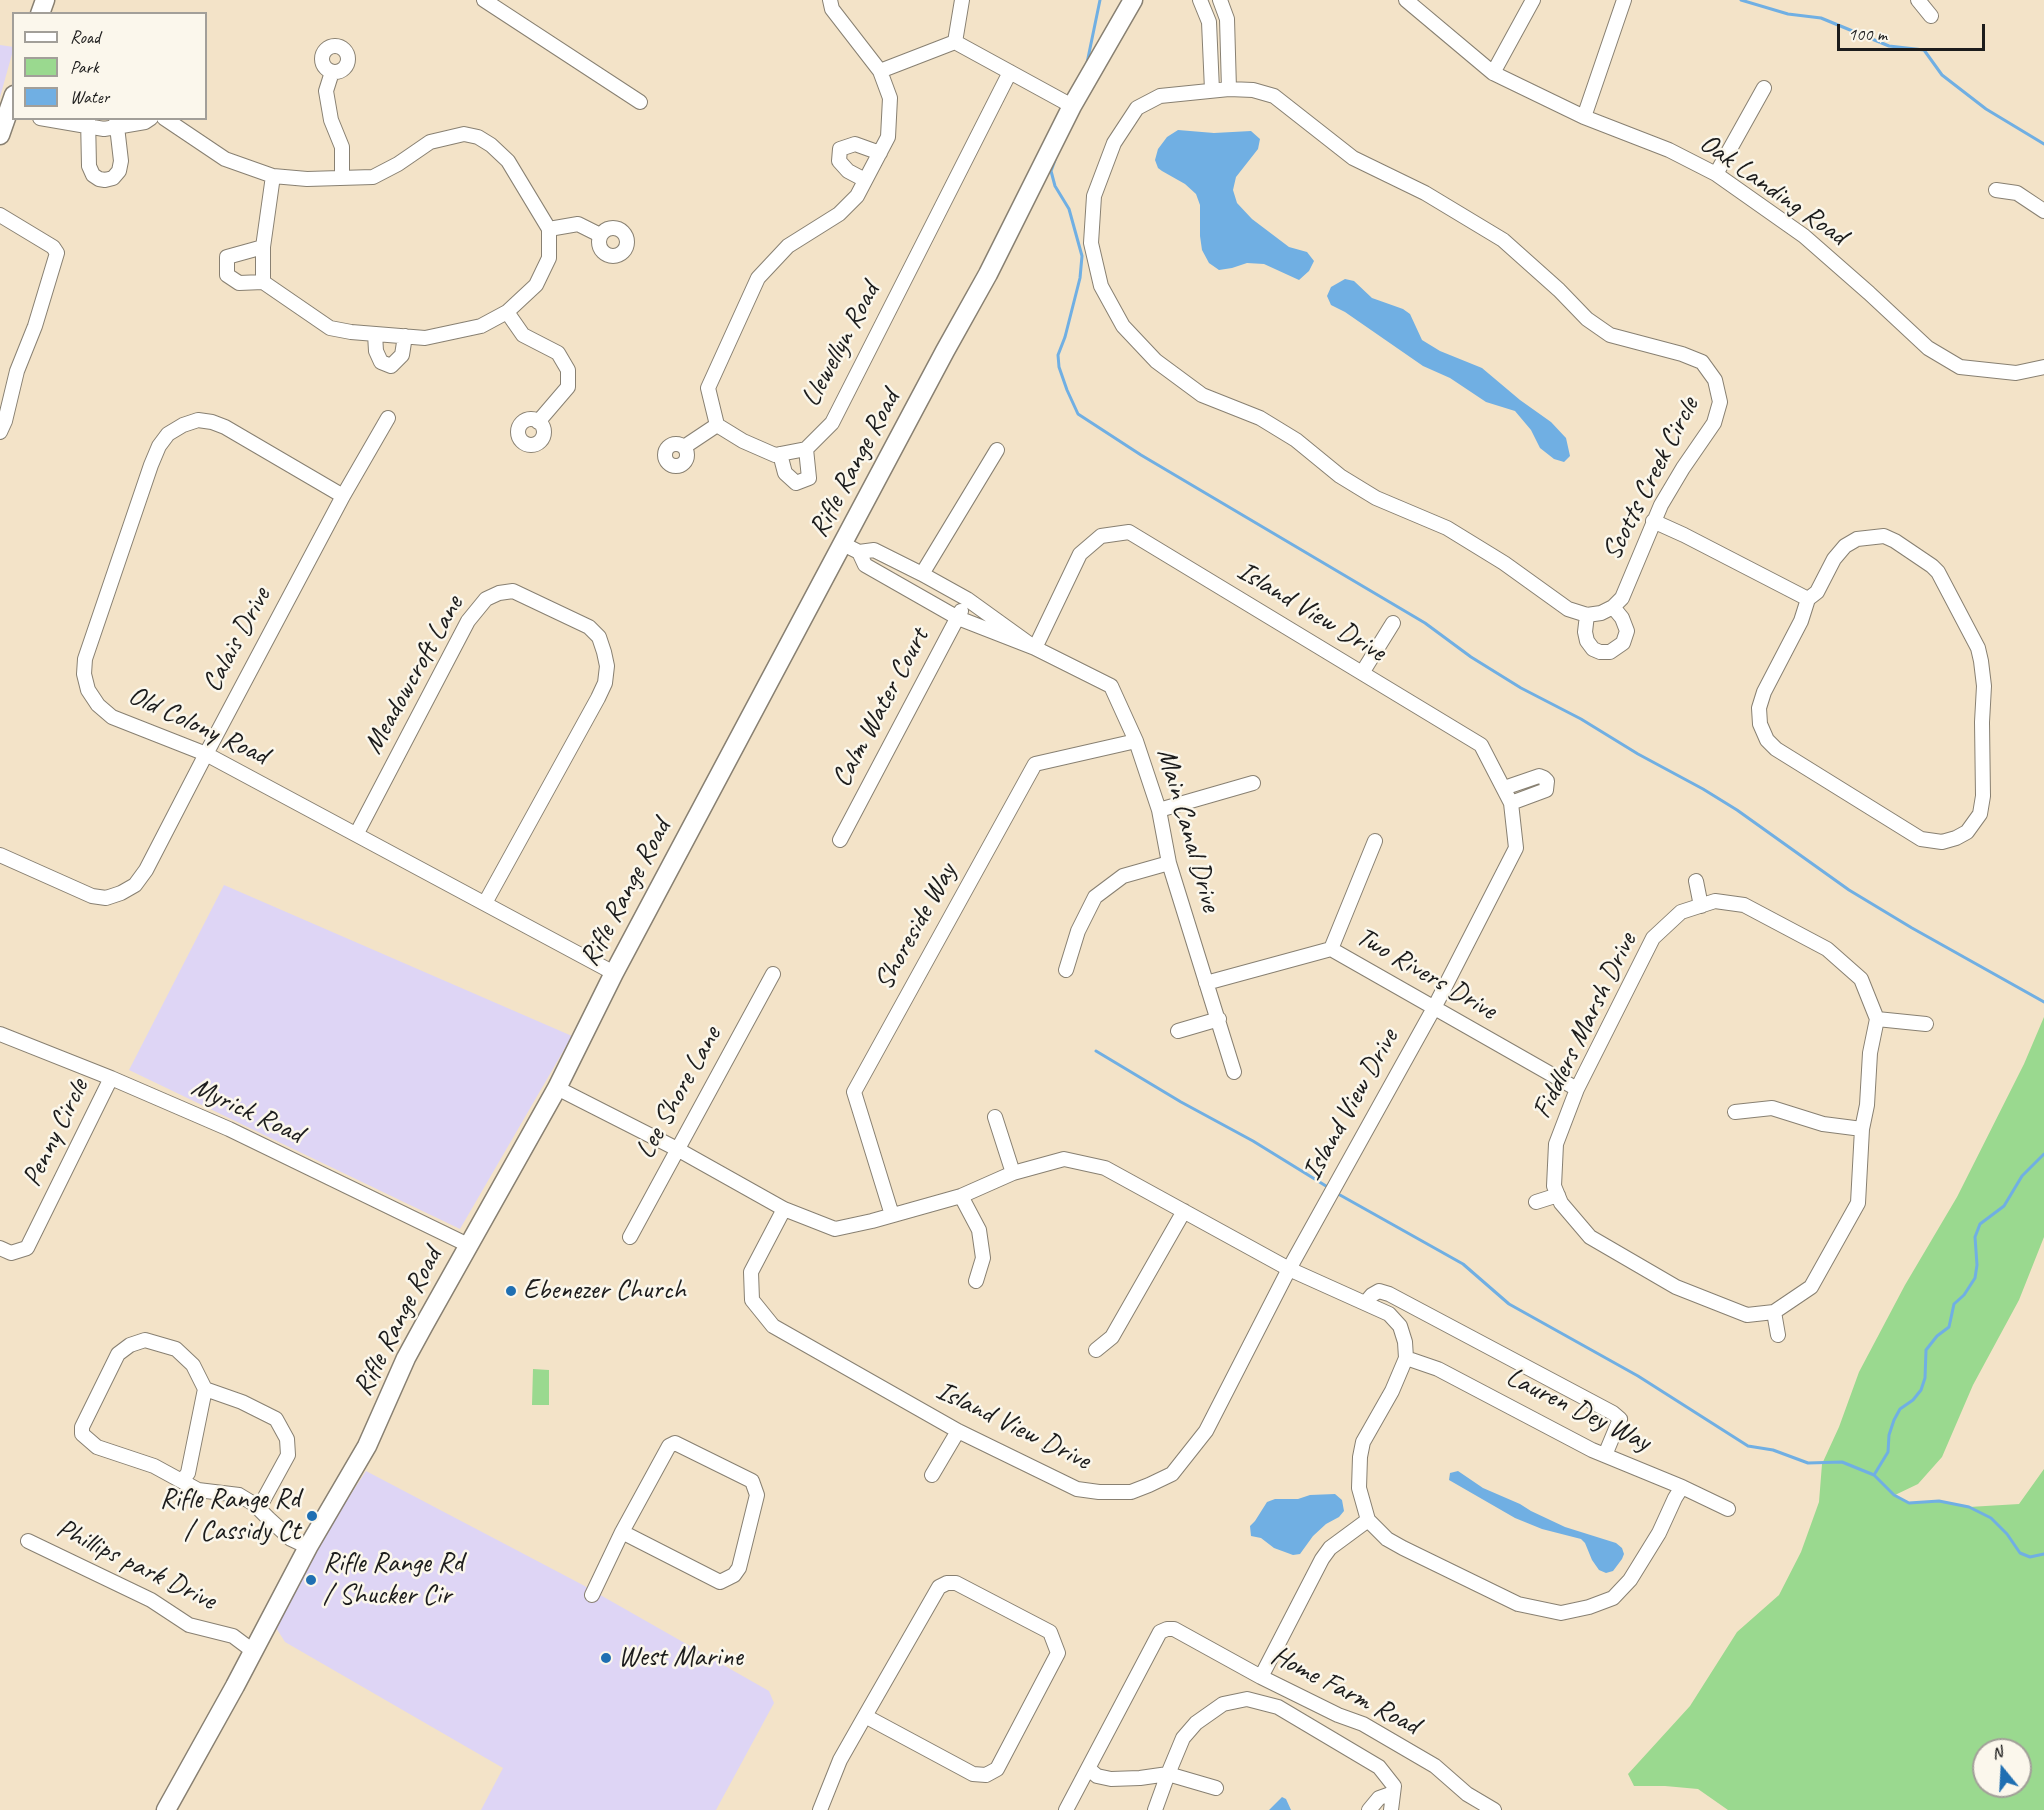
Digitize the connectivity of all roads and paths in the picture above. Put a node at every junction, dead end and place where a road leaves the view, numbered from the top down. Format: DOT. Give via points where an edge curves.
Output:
graph roads {
  1 [pos="484,0"];
  2 [pos="830,0"];
  3 [pos="963,0"];
  4 [pos="1133,0"];
  5 [pos="1200,0"];
  6 [pos="1220,0"];
  7 [pos="1406,0"];
  8 [pos="1533,0"];
  9 [pos="1624,0"];
  10 [pos="1918,0"];
  11 [pos="1931,16"];
  12 [pos="955,42"];
  13 [pos="879,71"];
  14 [pos="332,72"];
  15 [pos="1010,72"];
  16 [pos="1492,73"];
  17 [pos="1764,88"];
  18 [pos="1229,89"];
  19 [pos="1212,90"];
  20 [pos="640,102"];
  21 [pos="12,106"];
  22 [pos="1072,106"];
  23 [pos="1584,117"];
  24 [pos="59,120"];
  25 [pos="148,120"];
  26 [pos="167,120"];
  27 [pos="88,123"];
  28 [pos="117,123"];
  29 [pos="0,135"];
  30 [pos="880,153"];
  31 [pos="1716,174"];
  32 [pos="273,176"];
  33 [pos="342,178"];
  34 [pos="865,180"];
  35 [pos="1996,190"];
  36 [pos="2044,211"];
  37 [pos="0,215"];
  38 [pos="549,229"];
  39 [pos="600,235"];
  40 [pos="263,247"];
  41 [pos="263,282"];
  42 [pos="507,312"];
  43 [pos="375,334"];
  44 [pos="405,336"];
  45 [pos="2044,367"];
  46 [pos="388,418"];
  47 [pos="538,422"];
  48 [pos="717,425"];
  49 [pos="0,432"];
  50 [pos="684,447"];
  51 [pos="806,449"];
  52 [pos="997,450"];
  53 [pos="780,454"];
  54 [pos="343,496"];
  55 [pos="1653,521"];
  56 [pos="851,548"];
  57 [pos="922,574"];
  58 [pos="968,599"];
  59 [pos="1808,599"];
  60 [pos="1613,607"];
  61 [pos="1587,615"];
  62 [pos="958,618"];
  63 [pos="1393,623"];
  64 [pos="1035,648"];
  65 [pos="1362,673"];
  66 [pos="1136,741"];
  67 [pos="206,753"];
  68 [pos="1253,783"];
  69 [pos="1504,788"];
  70 [pos="1511,803"];
  71 [pos="1159,810"];
  72 [pos="357,833"];
  73 [pos="840,840"];
  74 [pos="1375,841"];
  75 [pos="0,855"];
  76 [pos="1169,863"];
  77 [pos="1696,881"];
  78 [pos="485,903"];
  79 [pos="1701,906"];
  80 [pos="1331,949"];
  81 [pos="1066,970"];
  82 [pos="614,973"];
  83 [pos="773,975"];
  84 [pos="1206,983"];
  85 [pos="1434,1008"];
  86 [pos="1219,1019"];
  87 [pos="1877,1019"];
  88 [pos="1926,1024"];
  89 [pos="1178,1031"];
  90 [pos="0,1034"];
  91 [pos="1234,1072"];
  92 [pos="111,1078"];
  93 [pos="557,1088"];
  94 [pos="1577,1089"];
  95 [pos="1735,1112"];
  96 [pos="995,1117"];
  97 [pos="1862,1129"];
  98 [pos="677,1149"];
  99 [pos="1012,1173"];
  100 [pos="1558,1195"];
  101 [pos="961,1196"];
  102 [pos="1536,1202"];
  103 [pos="784,1209"];
  104 [pos="1184,1211"];
  105 [pos="892,1215"];
  106 [pos="630,1237"];
  107 [pos="468,1245"];
  108 [pos="0,1248"];
  109 [pos="1289,1269"];
  110 [pos="976,1281"];
  111 [pos="1366,1302"];
  112 [pos="1774,1312"];
  113 [pos="1778,1335"];
  114 [pos="1096,1350"];
  115 [pos="1406,1358"];
  116 [pos="205,1389"];
  117 [pos="958,1431"];
  118 [pos="1605,1455"];
  119 [pos="932,1475"];
  120 [pos="182,1481"];
  121 [pos="1682,1487"];
  122 [pos="259,1508"];
  123 [pos="1728,1509"];
  124 [pos="1368,1520"];
  125 [pos="622,1532"];
  126 [pos="28,1541"];
  127 [pos="308,1547"];
  128 [pos="592,1595"];
  129 [pos="253,1651"];
  130 [pos="1261,1677"];
  131 [pos="865,1716"];
  132 [pos="1089,1769"];
  133 [pos="1168,1774"];
  134 [pos="1216,1788"];
  135 [pos="1393,1793"];
  136 [pos="166,1810"];
  137 [pos="820,1810"];
  138 [pos="1066,1810"];
  139 [pos="1155,1810"];
  140 [pos="1370,1810"];
  141 [pos="1391,1810"];
  142 [pos="1494,1810"];
  1 -- 20 [label="street"];
  2 -- 13 [label="street" via="832,9"];
  3 -- 12 [label="street"];
  4 -- 22 [label="main road, Rifle Range Road"];
  5 -- 19 [label="street" via="1209,22"];
  6 -- 18 [label="street" via="1227,19"];
  7 -- 16 [label="street, Oak Landing Road"];
  8 -- 16 [label="street"];
  9 -- 23 [label="street"];
  10 -- 11 [label="street"];
  12 -- 13 [label="street"];
  12 -- 15 [label="street"];
  13 -- 30 [label="street" via="890,98 888,138"];
  14 -- 33 [label="street" via="326,91 331,120 342,147"];
  15 -- 22 [label="street"];
  15 -- 51 [label="street, Llewellyn Road" via="832,423"];
  16 -- 23 [label="street, Oak Landing Road"];
  17 -- 31 [label="street"];
  18 -- 19 [label="street, Scotts Creek Circle"];
  18 -- 55 [label="street, Scotts Creek Circle" via="1274,96 1353,158 1425,193 1503,240 1587,319 1610,335 1702,363 1715,380 1720,402 1714,423"];
  19 -- 61 [label="street, Scotts Creek Circle" via="1160,96 1137,108 1110,153 1094,196 1091,243 1101,286 1123,326 1156,361 1202,394 1260,418 1376,498 1447,528 1568,609"];
  21 -- 29 [label="main road"];
  22 -- 56 [label="main road, Rifle Range Road" via="945,351"];
  23 -- 31 [label="street, Oak Landing Road" via="1669,150"];
  24 -- 27 [label="street"];
  25 -- 28 [label="street"];
  26 -- 32 [label="street" via="225,159"];
  27 -- 28 [label="street"];
  27 -- 28 [label="street" via="89,166 93,175 105,180 113,178 121,161"];
  30 -- 34 [label="street"];
  30 -- 34 [label="street" via="855,144 840,148 839,161"];
  31 -- 45 [label="street, Oak Landing Road" via="1804,236 1928,348 1960,368 2016,373"];
  32 -- 33 [label="street"];
  32 -- 40 [label="street"];
  33 -- 38 [label="street" via="373,177 430,142 464,134 478,137 508,161"];
  34 -- 48 [label="street" via="839,214 788,246 758,278 708,388"];
  35 -- 36 [label="street" via="2018,193"];
  37 -- 49 [label="street" via="57,253"];
  38 -- 39 [label="street" via="578,224"];
  38 -- 42 [label="street" via="549,258 536,285"];
  40 -- 41 [label="street"];
  40 -- 41 [label="street" via="227,257 227,275 239,283"];
  41 -- 43 [label="street" via="330,328"];
  42 -- 44 [label="street" via="481,326 425,338"];
  42 -- 47 [label="street" via="524,335 558,353 568,369 568,387"];
  43 -- 44 [label="street"];
  43 -- 44 [label="street" via="381,362 391,366 402,355"];
  46 -- 54 [label="street, Calais Drive"];
  48 -- 50 [label="street"];
  48 -- 53 [label="street, Llewellyn Road" via="743,441"];
  51 -- 53 [label="street, Llewellyn Road"];
  51 -- 53 [label="street" via="809,477 796,483 784,473"];
  52 -- 57 [label="street"];
  54 -- 67 [label="street, Calais Drive"];
  54 -- 67 [label="street, Old Colony Road" via="212,422 198,420 183,425 168,434 159,446 85,659 84,674 88,690 112,717"];
  55 -- 59 [label="street"];
  55 -- 60 [label="street, Scotts Creek Circle" via="1622,597"];
  56 -- 57 [label="street, Main Canal Drive" via="873,550"];
  56 -- 62 [label="street, Main Canal Drive" via="865,565"];
  56 -- 82 [label="main road, Rifle Range Road"];
  57 -- 58 [label="street, Main Canal Drive"];
  58 -- 62 [label="street, Calm Water Court"];
  58 -- 64 [label="street, Main Canal Drive"];
  59 -- 59 [label="street" via="1817,592 1845,546 1869,537 1884,536 1896,541 1938,572 1978,648 1984,686 1983,796 1980,814 1967,832 1942,842 1921,839 1767,740 1759,708"];
  60 -- 61 [label="street"];
  60 -- 61 [label="street" via="1627,631 1623,643 1610,652 1593,649 1587,641"];
  62 -- 64 [label="street, Main Canal Drive"];
  62 -- 73 [label="street, Calm Water Court"];
  63 -- 65 [label="street"];
  64 -- 65 [label="street, Island View Drive" via="1080,554 1101,536 1130,532"];
  64 -- 66 [label="street, Main Canal Drive" via="1111,686"];
  65 -- 69 [label="street, Island View Drive" via="1481,745"];
  66 -- 71 [label="street, Main Canal Drive"];
  66 -- 105 [label="street, Shoreside Way" via="1035,764 854,1092"];
  67 -- 72 [label="street, Old Colony Road"];
  67 -- 75 [label="street, Calais Drive" via="146,870 135,885 121,893 106,898 92,896"];
  68 -- 71 [label="street"];
  69 -- 70 [label="street, Island View Drive"];
  69 -- 70 [label="street" via="1539,776 1547,781 1546,790"];
  70 -- 85 [label="street, Island View Drive" via="1516,848"];
  71 -- 76 [label="street, Main Canal Drive"];
  72 -- 78 [label="street, Old Colony Road"];
  72 -- 78 [label="street, Meadowcroft Lane" via="468,621 486,599 513,591 589,627 599,637 604,652 605,683"];
  74 -- 80 [label="street"];
  76 -- 81 [label="street" via="1123,876 1095,897 1078,931"];
  76 -- 84 [label="street, Main Canal Drive"];
  77 -- 79 [label="street"];
  78 -- 82 [label="street, Old Colony Road"];
  79 -- 87 [label="street, Fiddlers Marsh Drive" via="1715,901 1744,904 1827,950 1861,979"];
  79 -- 94 [label="street, Fiddlers Marsh Drive" via="1681,912 1653,938"];
  80 -- 84 [label="street, Two Rivers Drive"];
  80 -- 85 [label="street, Two Rivers Drive"];
  82 -- 93 [label="main road, Rifle Range Road"];
  83 -- 98 [label="street, Lee Shore Lane"];
  84 -- 86 [label="street, Main Canal Drive"];
  85 -- 94 [label="street, Two Rivers Drive"];
  85 -- 109 [label="street, Island View Drive"];
  86 -- 89 [label="street"];
  86 -- 91 [label="street, Main Canal Drive"];
  87 -- 88 [label="street"];
  87 -- 97 [label="street"];
  90 -- 92 [label="street, Myrick Road"];
  92 -- 107 [label="street, Myrick Road" via="229,1129"];
  92 -- 108 [label="street, Penny Circle" via="27,1248 11,1253"];
  93 -- 98 [label="street"];
  93 -- 107 [label="main road, Rifle Range Road"];
  94 -- 100 [label="street, Fiddlers Marsh Drive" via="1556,1144 1554,1186"];
  95 -- 97 [label="street" via="1772,1108 1823,1124"];
  96 -- 99 [label="street"];
  97 -- 112 [label="street" via="1858,1203 1811,1287"];
  98 -- 103 [label="street"];
  98 -- 106 [label="street, Lee Shore Lane"];
  99 -- 101 [label="street"];
  99 -- 104 [label="street" via="1064,1160 1105,1168"];
  100 -- 102 [label="street"];
  100 -- 112 [label="street, Fiddlers Marsh Drive" via="1590,1236 1676,1287 1747,1315"];
  101 -- 105 [label="street"];
  101 -- 110 [label="street" via="979,1230 983,1258"];
  103 -- 105 [label="street" via="835,1229"];
  103 -- 117 [label="street, Island View Drive" via="751,1272 752,1300 773,1326"];
  104 -- 109 [label="street"];
  104 -- 114 [label="street" via="1113,1337"];
  107 -- 127 [label="main road, Rifle Range Road" via="406,1358 367,1446"];
  109 -- 111 [label="street"];
  109 -- 117 [label="street, Island View Drive" via="1206,1431 1172,1474 1131,1492 1077,1489"];
  111 -- 115 [label="street" via="1389,1314 1400,1326"];
  111 -- 118 [label="street" via="1380,1292 1389,1294 1613,1413 1620,1419"];
  112 -- 113 [label="street"];
  115 -- 118 [label="street, Lauren Dey Way" via="1438,1369"];
  115 -- 124 [label="street" via="1363,1442 1359,1488"];
  116 -- 120 [label="street" via="188,1473"];
  116 -- 120 [label="street" via="194,1365 176,1349 146,1340 118,1354 82,1427 82,1434 97,1447 154,1466"];
  116 -- 122 [label="street" via="276,1419 287,1439 288,1455"];
  117 -- 119 [label="street"];
  118 -- 121 [label="street, Lauren Dey Way"];
  120 -- 122 [label="street" via="198,1490 239,1494"];
  121 -- 123 [label="street, Lauren Dey Way"];
  121 -- 124 [label="street" via="1630,1580 1613,1598 1561,1613 1518,1604 1402,1548"];
  122 -- 127 [label="street" via="291,1539"];
  124 -- 130 [label="street" via="1330,1548 1322,1559"];
  125 -- 125 [label="street" via="665,1451 675,1443 752,1481 757,1495 739,1568 720,1582"];
  125 -- 128 [label="street"];
  126 -- 129 [label="street, Phillips park Drive" via="150,1600 189,1625 233,1636"];
  127 -- 129 [label="main road, Rifle Range Road"];
  129 -- 136 [label="main road, Rifle Range Road"];
  130 -- 132 [label="street, Home Farm Road" via="1174,1629 1160,1632"];
  130 -- 142 [label="street, Home Farm Road" via="1363,1724 1435,1766 1467,1794"];
  131 -- 131 [label="street" via="939,1587 948,1583 956,1583 1050,1632 1055,1642 1058,1653 1054,1661 997,1769 986,1775 973,1774"];
  131 -- 137 [label="street" via="840,1760"];
  132 -- 133 [label="street" via="1097,1776 1111,1779"];
  132 -- 138 [label="street"];
  133 -- 134 [label="street"];
  133 -- 135 [label="street" via="1183,1738 1196,1723 1224,1704 1247,1699 1278,1707 1379,1767 1394,1786"];
  133 -- 139 [label="street"];
  135 -- 140 [label="street" via="1379,1798"];
  135 -- 141 [label="street"];
}
